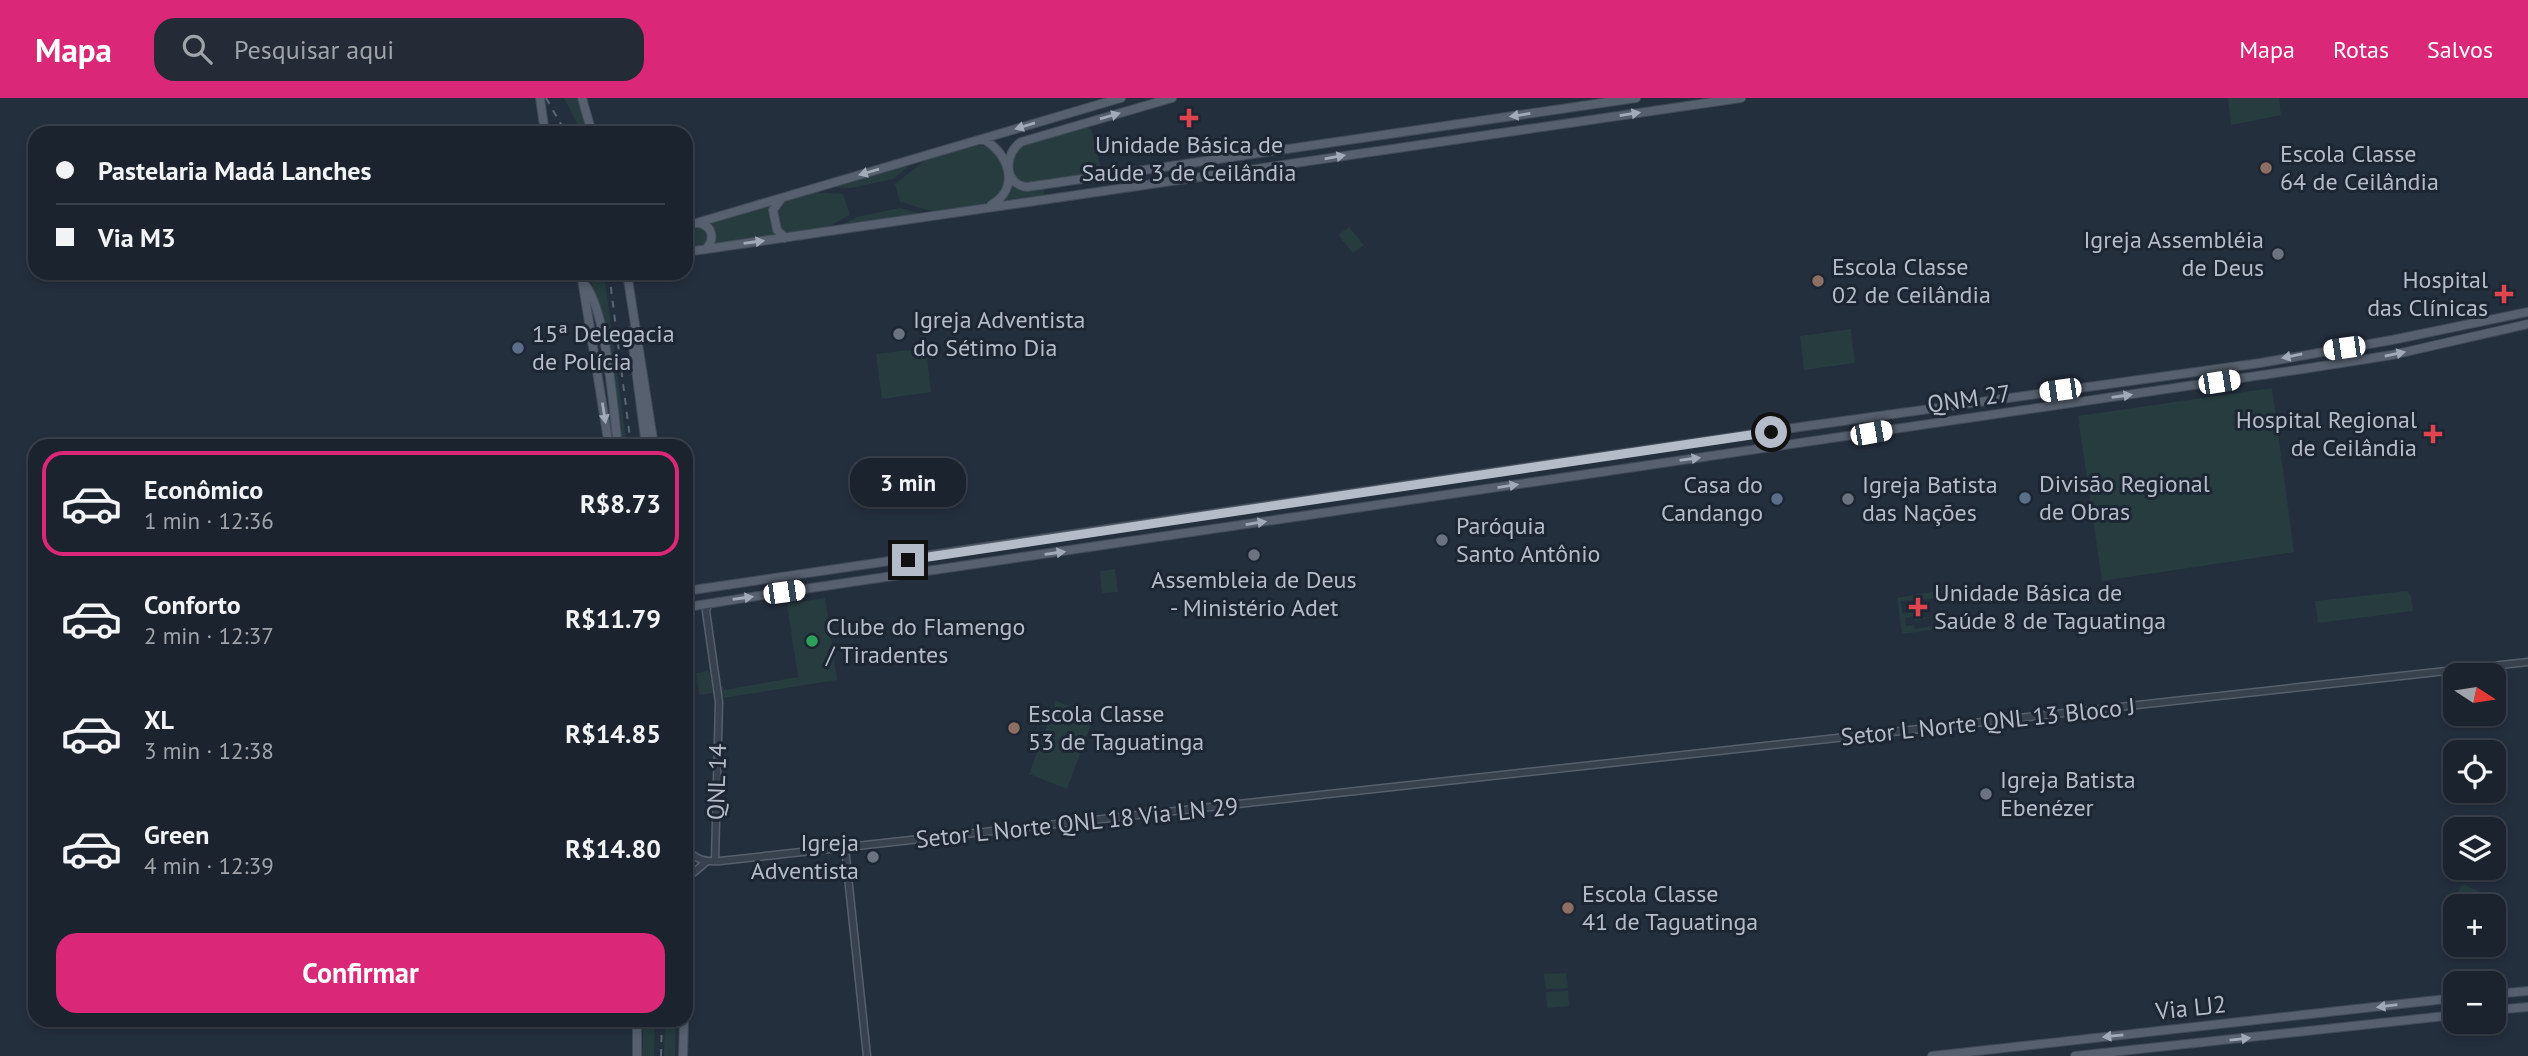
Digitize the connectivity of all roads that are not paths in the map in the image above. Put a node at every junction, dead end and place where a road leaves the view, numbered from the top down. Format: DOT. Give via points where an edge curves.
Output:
graph roads {
  1 [pos="540,98"];
  2 [pos="582,98"];
  3 [pos="1121,98"];
  4 [pos="1172,98"];
  5 [pos="1636,98"];
  6 [pos="1741,98"];
  7 [pos="1712,100"];
  8 [pos="544,126"];
  9 [pos="590,126"];
  10 [pos="1416,131"];
  11 [pos="983,139"];
  12 [pos="1418,145"];
  13 [pos="1257,154"];
  14 [pos="1259,169"];
  15 [pos="1008,170"];
  16 [pos="1050,184"];
  17 [pos="781,199"];
  18 [pos="1050,200"];
  19 [pos="985,208"];
  20 [pos="698,223"];
  21 [pos="693,224"];
  22 [pos="785,238"];
  23 [pos="706,249"];
  24 [pos="693,251"];
  25 [pos="583,280"];
  26 [pos="628,280"];
  27 [pos="584,284"];
  28 [pos="633,312"];
  29 [pos="2528,312"];
  30 [pos="2525,324"];
  31 [pos="2262,362"];
  32 [pos="2219,382"];
  33 [pos="2098,385"];
  34 [pos="2062,390"];
  35 [pos="2057,405"];
  36 [pos="1920,411"];
  37 [pos="2020,411"];
  38 [pos="1797,428"];
  39 [pos="1885,430"];
  40 [pos="608,439"];
  41 [pos="617,439"];
  42 [pos="645,439"];
  43 [pos="653,439"];
  44 [pos="1758,449"];
  45 [pos="1655,450"];
  46 [pos="1609,456"];
  47 [pos="1622,469"];
  48 [pos="1461,478"];
  49 [pos="1560,478"];
  50 [pos="1353,493"];
  51 [pos="1421,499"];
  52 [pos="1217,514"];
  53 [pos="1315,514"];
  54 [pos="1139,525"];
  55 [pos="1181,534"];
  56 [pos="1012,544"];
  57 [pos="1115,544"];
  58 [pos="890,562"];
  59 [pos="976,564"];
  60 [pos="837,570"];
  61 [pos="853,582"];
  62 [pos="745,584"];
  63 [pos="693,590"];
  64 [pos="802,590"];
  65 [pos="708,604"];
  66 [pos="693,608"];
  67 [pos="2528,662"];
  68 [pos="1447,782"];
  69 [pos="845,848"];
  70 [pos="693,856"];
  71 [pos="715,861"];
  72 [pos="706,862"];
  73 [pos="693,873"];
  74 [pos="2528,990"];
  75 [pos="2506,993"];
  76 [pos="2443,999"];
  77 [pos="2528,1007"];
  78 [pos="2506,1009"];
  79 [pos="2356,1010"];
  80 [pos="2342,1011"];
  81 [pos="2443,1016"];
  82 [pos="2201,1026"];
  83 [pos="2356,1026"];
  84 [pos="638,1027"];
  85 [pos="682,1027"];
  86 [pos="2343,1027"];
  87 [pos="2184,1028"];
  88 [pos="2200,1043"];
  89 [pos="2185,1044"];
  90 [pos="636,1056"];
  91 [pos="683,1056"];
  92 [pos="867,1056"];
  93 [pos="1932,1056"];
  94 [pos="2075,1056"];
  1 -- 8 [label="main road"];
  2 -- 9 [label="main road"];
  3 -- 11 [label="main road, one-way"];
  15 -- 4 [label="main road, one-way" via="1013,150 1021,142"];
  5 -- 10 [label="main road, one-way"];
  6 -- 7 [label="main road"];
  12 -- 7 [label="main road, one-way"];
  10 -- 12 [label="main road"];
  10 -- 13 [label="main road"];
  11 -- 15 [label="main road" via="1000,151"];
  11 -- 17 [label="main road, one-way"];
  14 -- 12 [label="main road, one-way"];
  13 -- 14 [label="main road"];
  13 -- 16 [label="main road"];
  14 -- 18 [label="main road"];
  15 -- 16 [label="main road" via="1015,182 1027,187"];
  15 -- 19 [label="main road" via="1003,195"];
  16 -- 18 [label="main road"];
  17 -- 20 [label="main road"];
  17 -- 22 [label="main road" via="773,210 777,230"];
  18 -- 19 [label="main road"];
  19 -- 22 [label="main road"];
  20 -- 21 [label="main road"];
  20 -- 23 [label="main road" via="711,232"];
  23 -- 22 [label="main road, one-way"];
  23 -- 24 [label="main road"];
  25 -- 27 [label="main road"];
  26 -- 28 [label="main road"];
  27 -- 40 [label="main road, one-way"];
  27 -- 41 [label="main road" via="596,306 603,336"];
  28 -- 42 [label="main road" via="631,332"];
  28 -- 43 [label="main road"];
  29 -- 31 [label="main road, one-way"];
  32 -- 30 [label="main road, QNM 27, one-way" via="2392,355"];
  31 -- 32 [label="main road" via="2216,371 2213,378"];
  31 -- 33 [label="main road"];
  35 -- 32 [label="main road, QNM 27, one-way"];
  33 -- 34 [label="main road"];
  33 -- 35 [label="main road" via="2100,395"];
  34 -- 36 [label="main road"];
  34 -- 37 [label="main road" via="2018,400"];
  35 -- 37 [label="main road, QNM 27"];
  36 -- 38 [label="main road"];
  36 -- 39 [label="main road" via="1926,416 1922,421"];
  37 -- 39 [label="main road, QNM 27"];
  38 -- 44 [label="main road" via="1755,439"];
  38 -- 45 [label="main road"];
  39 -- 44 [label="main road, QNM 27"];
  47 -- 44 [label="main road, QNM 27, one-way"];
  45 -- 46 [label="main road"];
  45 -- 47 [label="main road" via="1660,454 1658,460"];
  46 -- 48 [label="main road"];
  46 -- 49 [label="main road" via="1558,467 1555,473"];
  47 -- 49 [label="main road"];
  48 -- 50 [label="main road"];
  48 -- 51 [label="main road" via="1464,488"];
  51 -- 49 [label="main road, one-way"];
  50 -- 52 [label="main road"];
  50 -- 53 [label="main road" via="1313,504"];
  51 -- 53 [label="main road"];
  52 -- 54 [label="main road"];
  52 -- 55 [label="main road" via="1220,525"];
  55 -- 53 [label="main road, one-way"];
  54 -- 56 [label="main road"];
  54 -- 57 [label="main road" via="1113,534"];
  55 -- 57 [label="main road"];
  56 -- 58 [label="main road"];
  56 -- 59 [label="main road" via="1017,549 1014,555"];
  59 -- 57 [label="main road, one-way"];
  58 -- 60 [label="main road"];
  58 -- 61 [label="main road" via="852,571 849,577"];
  59 -- 61 [label="main road"];
  60 -- 62 [label="main road"];
  60 -- 64 [label="main road" via="838,580"];
  61 -- 64 [label="main road"];
  62 -- 63 [label="main road"];
  62 -- 65 [label="main road" via="716,592"];
  65 -- 64 [label="main road, one-way"];
  65 -- 66 [label="main road"];
  65 -- 71 [label="street, QNL 14" via="719,702"];
  67 -- 68 [label="street, Setor L Norte QNL 13 Bloco J"];
  68 -- 69 [label="street, Setor L Norte QNL 18 Via LN 29"];
  69 -- 71 [label="street, Setor L Norte QNL 18 Via LN 29"];
  69 -- 92 [label="street"];
  70 -- 72 [label="street"];
  71 -- 72 [label="street, Setor L Norte QNL 18 Via LN 29"];
  72 -- 73 [label="street"];
  74 -- 75 [label="main road"];
  76 -- 79 [label="main road, Via LJ2, one-way"];
  77 -- 78 [label="main road"];
  79 -- 80 [label="main road, Via LJ2"];
  79 -- 83 [label="main road" via="2352,1015"];
  80 -- 82 [label="main road, Via LJ2"];
  80 -- 86 [label="main road"];
  81 -- 83 [label="main road, Via LJ2"];
  82 -- 87 [label="main road, Via LJ2"];
  82 -- 88 [label="main road" via="2196,1034"];
  83 -- 86 [label="main road, Via LJ2"];
  84 -- 90 [label="main road"];
  85 -- 91 [label="main road"];
  88 -- 86 [label="main road, Via LJ2, one-way"];
  87 -- 89 [label="main road"];
  87 -- 93 [label="main road, Via LJ2, one-way"];
  88 -- 89 [label="main road, Via LJ2"];
  89 -- 94 [label="main road, Via LJ2"];
}
